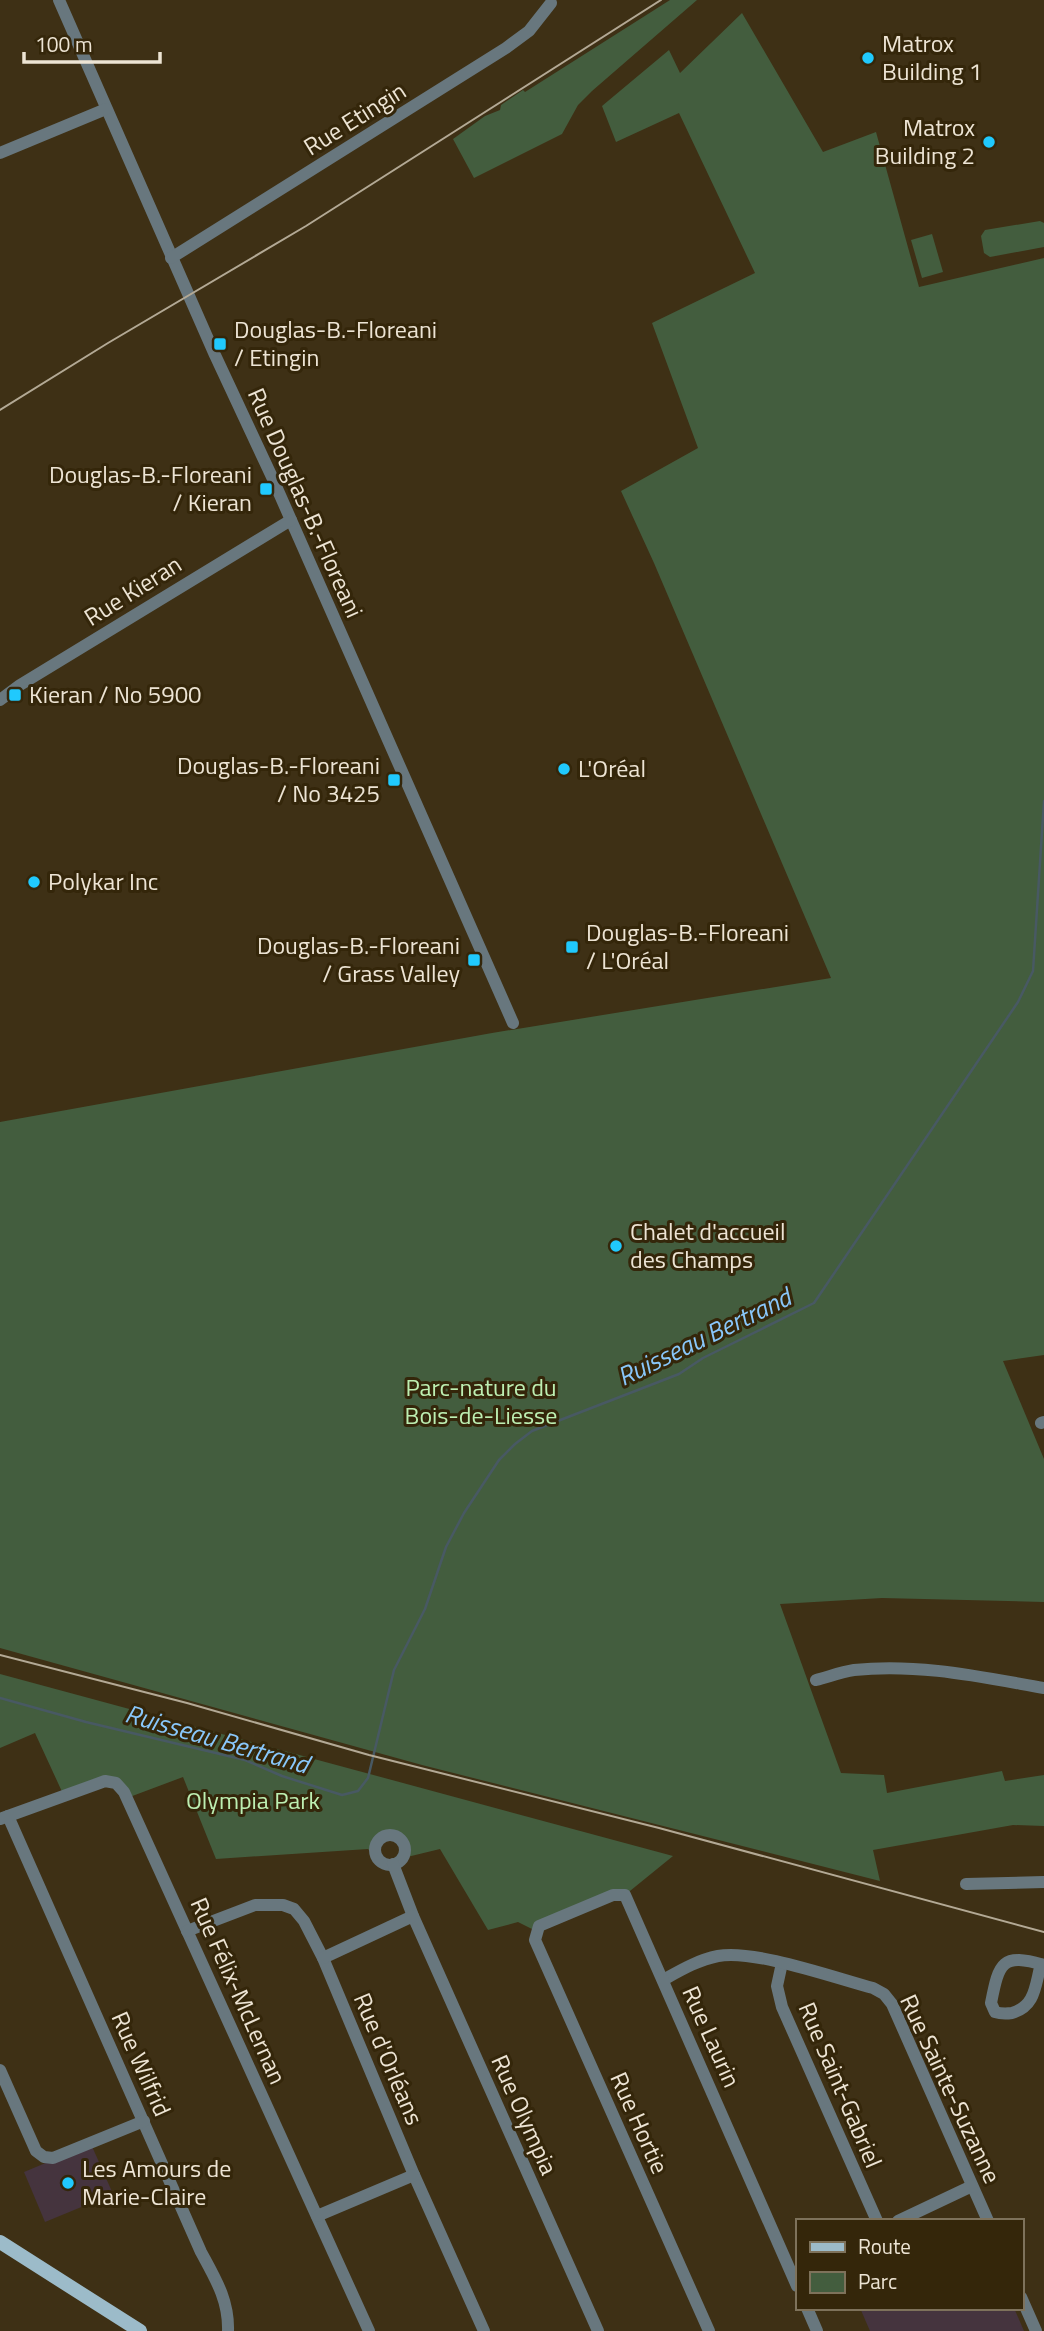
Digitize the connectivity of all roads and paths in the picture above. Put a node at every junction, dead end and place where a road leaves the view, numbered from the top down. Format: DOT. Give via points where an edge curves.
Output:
graph roads {
  1 [pos="59,0"];
  2 [pos="551,3"];
  3 [pos="106,109"];
  4 [pos="0,153"];
  5 [pos="172,258"];
  6 [pos="291,520"];
  7 [pos="0,700"];
  8 [pos="513,1023"];
  9 [pos="816,1680"];
  10 [pos="1044,1688"];
  11 [pos="4,1817"];
  12 [pos="393,1864"];
  13 [pos="1044,1882"];
  14 [pos="966,1884"];
  15 [pos="413,1916"];
  16 [pos="187,1931"];
  17 [pos="536,1931"];
  18 [pos="323,1958"];
  19 [pos="782,1963"];
  20 [pos="1043,1964"];
  21 [pos="663,1980"];
  22 [pos="0,2070"];
  23 [pos="144,2121"];
  24 [pos="414,2175"];
  25 [pos="972,2186"];
  26 [pos="317,2216"];
  27 [pos="876,2219"];
  28 [pos="902,2219"];
  29 [pos="987,2219"];
  30 [pos="0,2242"];
  31 [pos="796,2284"];
  32 [pos="1023,2302"];
  33 [pos="808,2310"];
  34 [pos="140,2331"];
  35 [pos="228,2331"];
  36 [pos="369,2331"];
  37 [pos="484,2331"];
  38 [pos="598,2331"];
  39 [pos="709,2331"];
  40 [pos="817,2331"];
  41 [pos="1036,2331"];
  1 -- 3 [label="street, Rue Douglas-B.-Floreani"];
  2 -- 5 [label="street, Rue Etingin" via="529,31 506,48"];
  3 -- 4 [label="street"];
  3 -- 5 [label="street, Rue Douglas-B.-Floreani"];
  5 -- 6 [label="street, Rue Douglas-B.-Floreani"];
  6 -- 7 [label="street, Rue Kieran"];
  6 -- 8 [label="street, Rue Douglas-B.-Floreani"];
  9 -- 10 [label="street" via="852,1670 908,1668"];
  11 -- 16 [label="street, Rue Félix-McLernan" via="105,1781 116,1783"];
  11 -- 23 [label="street, Rue Wilfrid"];
  12 -- 15 [label="street, Rue Olympia"];
  13 -- 14 [label="street"];
  15 -- 18 [label="street"];
  15 -- 38 [label="street, Rue Olympia"];
  16 -- 18 [label="street, Rue d'Orléans" via="255,1905 283,1905 304,1921"];
  16 -- 26 [label="street, Rue Félix-McLernan"];
  17 -- 21 [label="street, Rue Laurin" via="612,1895 625,1895"];
  17 -- 39 [label="street, Rue Hortie" via="535,1940"];
  18 -- 24 [label="street, Rue d'Orléans"];
  19 -- 21 [label="street, Rue Sainte-Suzanne" via="720,1955"];
  19 -- 25 [label="street, Rue Sainte-Suzanne" via="884,1994"];
  19 -- 27 [label="street, Rue Saint-Gabriel" via="777,1986 782,2007"];
  20 -- 20 [label="street" via="1017,1959 1004,1964 991,2003 995,2012 1007,2014 1027,2006"];
  21 -- 31 [label="street, Rue Laurin"];
  22 -- 23 [label="street" via="36,2151 44,2157 53,2158"];
  23 -- 35 [label="street, Rue Wilfrid" via="221,2287"];
  24 -- 26 [label="street"];
  24 -- 37 [label="street, Rue d'Orléans"];
  25 -- 28 [label="street"];
  25 -- 29 [label="street, Rue Sainte-Suzanne"];
  26 -- 36 [label="street, Rue Félix-McLernan"];
  30 -- 34 [label="main road"];
  32 -- 41 [label="street"];
  33 -- 40 [label="street"];
}
